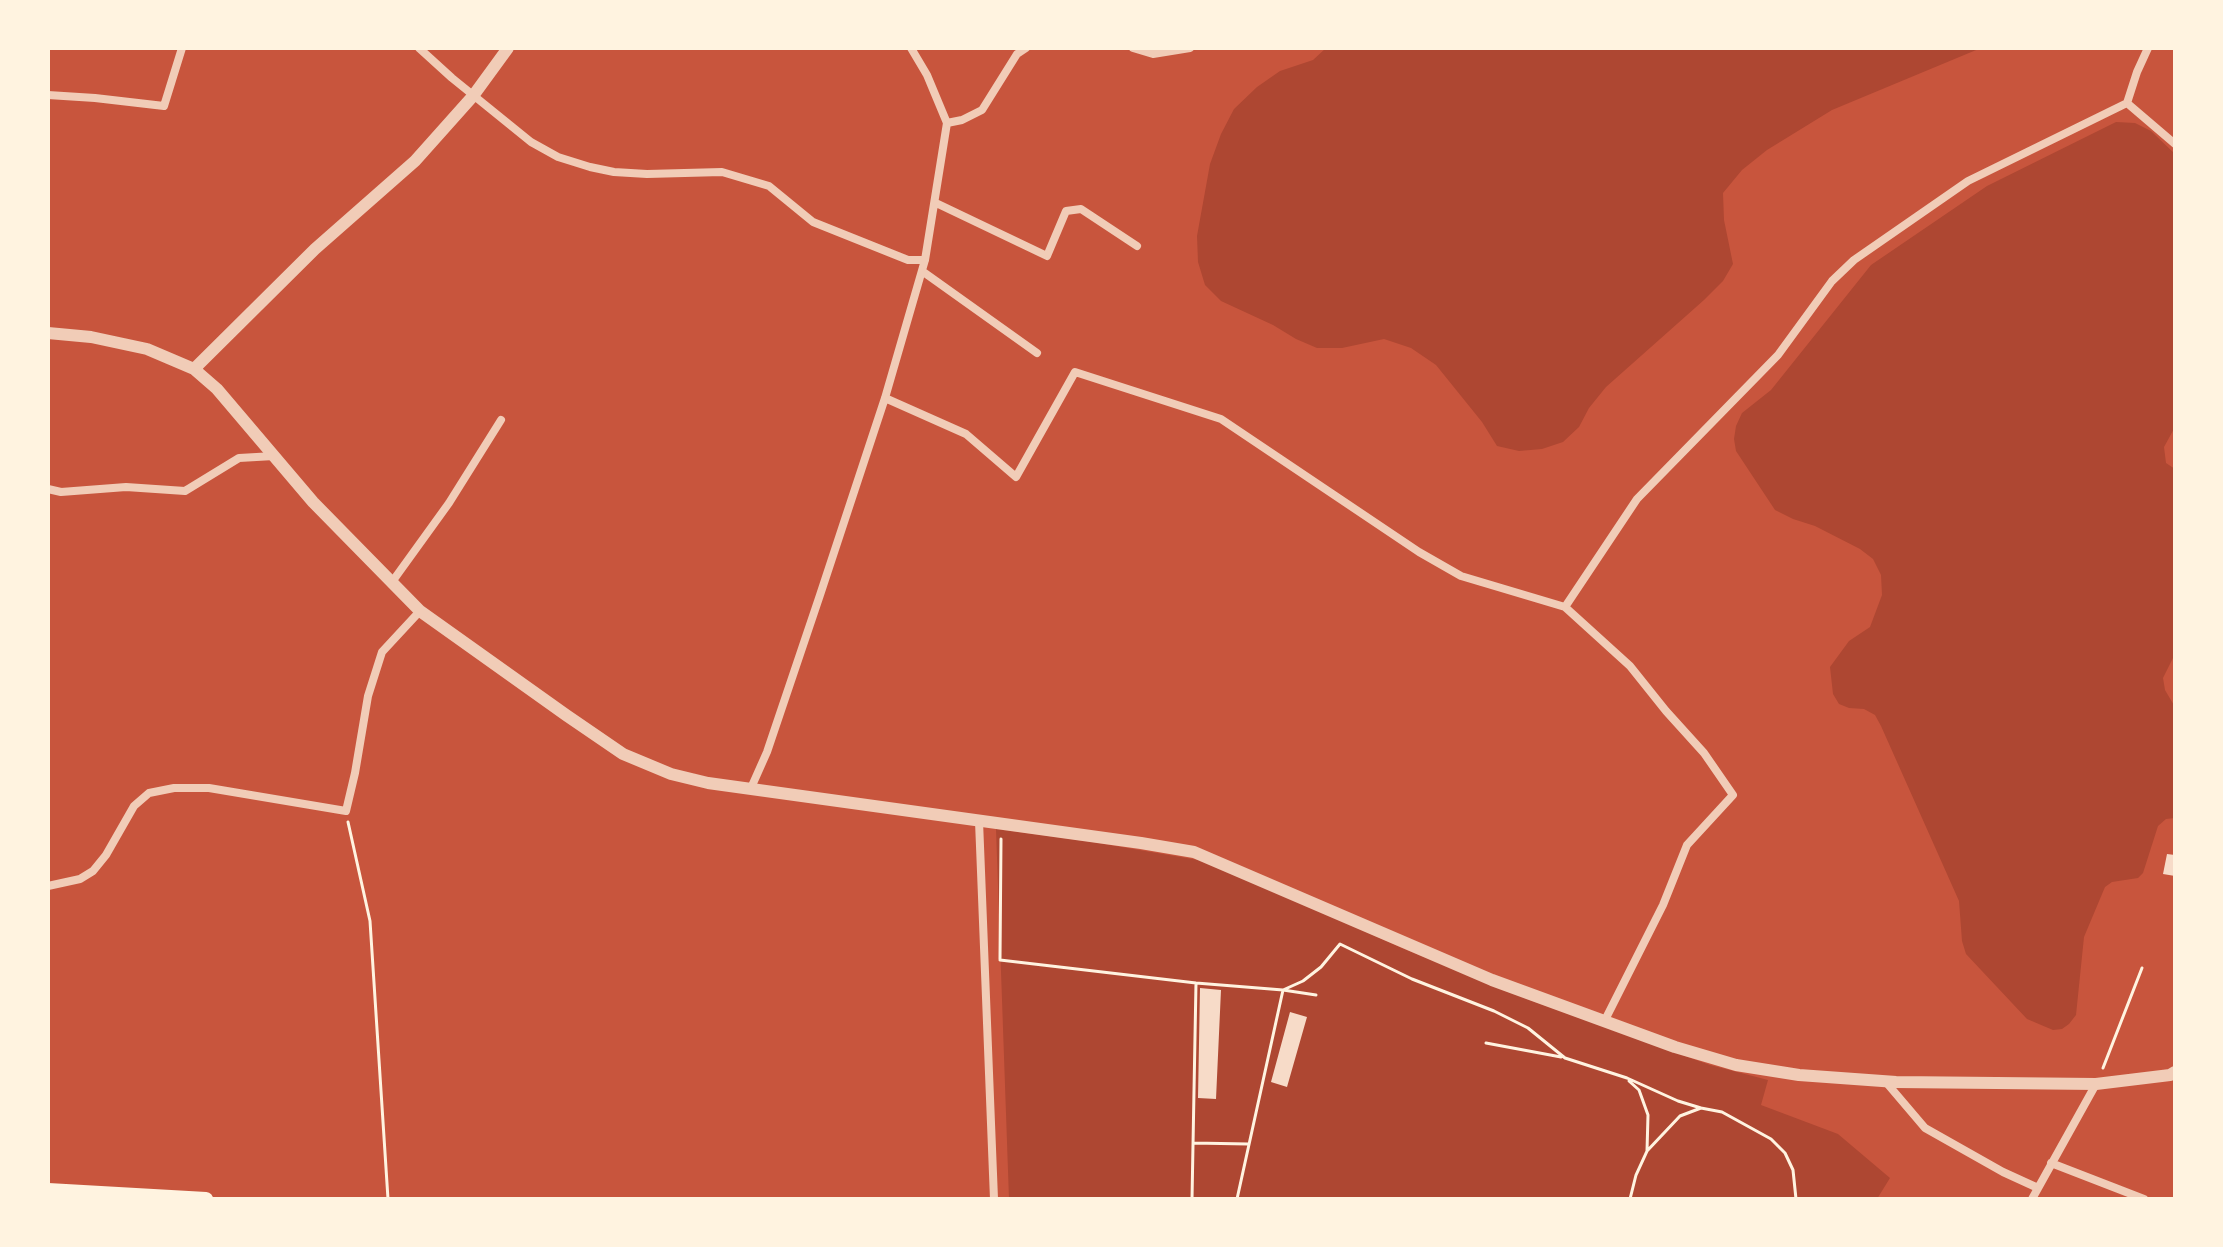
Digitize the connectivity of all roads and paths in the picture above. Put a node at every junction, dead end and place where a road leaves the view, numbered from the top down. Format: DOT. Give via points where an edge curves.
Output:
graph roads {
  1 [pos="182,48"];
  2 [pos="419,48"];
  3 [pos="508,48"];
  4 [pos="911,48"];
  5 [pos="1026,48"];
  6 [pos="1133,48"];
  7 [pos="1190,48"];
  8 [pos="2148,48"];
  9 [pos="48,95"];
  10 [pos="473,96"];
  11 [pos="2127,103"];
  12 [pos="947,123"];
  13 [pos="2175,144"];
  14 [pos="936,203"];
  15 [pos="1137,246"];
  16 [pos="925,260"];
  17 [pos="922,271"];
  18 [pos="48,333"];
  19 [pos="1037,353"];
  20 [pos="194,369"];
  21 [pos="885,398"];
  22 [pos="501,420"];
  23 [pos="274,456"];
  24 [pos="48,489"];
  25 [pos="392,582"];
  26 [pos="1565,607"];
  27 [pos="420,611"];
  28 [pos="751,788"];
  29 [pos="346,811"];
  30 [pos="979,821"];
  31 [pos="1001,839"];
  32 [pos="48,886"];
  33 [pos="2142,968"];
  34 [pos="1196,983"];
  35 [pos="1283,990"];
  36 [pos="1316,995"];
  37 [pos="1604,1022"];
  38 [pos="1486,1043"];
  39 [pos="1565,1058"];
  40 [pos="2175,1072"];
  41 [pos="1627,1078"];
  42 [pos="1884,1081"];
  43 [pos="2096,1084"];
  44 [pos="1701,1108"];
  45 [pos="1193,1143"];
  46 [pos="1248,1144"];
  47 [pos="1647,1151"];
  48 [pos="2051,1163"];
  49 [pos="2038,1188"];
  50 [pos="48,1190"];
  51 [pos="206,1199"];
  52 [pos="388,1199"];
  53 [pos="994,1199"];
  54 [pos="1192,1199"];
  55 [pos="1237,1199"];
  56 [pos="1630,1199"];
  57 [pos="1796,1199"];
  58 [pos="2032,1199"];
  59 [pos="2144,1199"];
  1 -- 9 [label="street" via="164,106"];
  2 -- 10 [label="street"];
  3 -- 10 [label="street"];
  4 -- 12 [label="street"];
  5 -- 12 [label="street" via="982,110"];
  6 -- 7 [label="street" via="1153,54"];
  8 -- 11 [label="street"];
  10 -- 16 [label="street" via="558,157 614,172 722,172 769,186 813,222 908,260"];
  10 -- 20 [label="street" via="415,161 315,249"];
  11 -- 13 [label="street"];
  11 -- 26 [label="street" via="1968,181 1854,260 1832,281 1778,355 1637,499"];
  12 -- 14 [label="street"];
  14 -- 15 [label="street" via="1047,256 1066,211 1081,209"];
  14 -- 16 [label="street"];
  16 -- 17 [label="street"];
  17 -- 19 [label="street"];
  17 -- 21 [label="street"];
  18 -- 20 [label="street" via="147,349"];
  20 -- 23 [label="street"];
  21 -- 26 [label="street" via="966,434 1016,477 1075,372 1221,419 1461,576"];
  21 -- 28 [label="street"];
  22 -- 25 [label="street"];
  23 -- 24 [label="street" via="239,458 185,491"];
  23 -- 25 [label="street"];
  25 -- 27 [label="street"];
  26 -- 37 [label="street" via="1630,666 1733,795 1687,845"];
  27 -- 28 [label="street" via="623,754 671,774"];
  27 -- 29 [label="street" via="382,652"];
  28 -- 30 [label="street"];
  29 -- 32 [label="street" via="209,788 149,793 134,806 93,871"];
  29 -- 52 [label="path" via="370,921"];
  30 -- 37 [label="street" via="1194,852 1465,969"];
  30 -- 53 [label="street"];
  31 -- 34 [label="path" via="1000,960"];
  33 -- 43 [label="path"];
  34 -- 35 [label="path"];
  34 -- 45 [label="path"];
  35 -- 36 [label="path"];
  35 -- 39 [label="path" via="1321,967 1340,944 1528,1028"];
  35 -- 46 [label="path"];
  37 -- 42 [label="street" via="1736,1065"];
  38 -- 39 [label="path"];
  39 -- 41 [label="path"];
  40 -- 43 [label="street"];
  41 -- 44 [label="path"];
  41 -- 47 [label="path" via="1639,1090 1648,1115"];
  42 -- 43 [label="street"];
  42 -- 49 [label="street" via="1925,1128"];
  43 -- 48 [label="street"];
  44 -- 47 [label="path" via="1680,1116"];
  44 -- 57 [label="path" via="1722,1112 1771,1139 1793,1170"];
  45 -- 46 [label="path"];
  45 -- 54 [label="path"];
  46 -- 55 [label="path"];
  47 -- 56 [label="path"];
  48 -- 49 [label="street"];
  48 -- 59 [label="street"];
  49 -- 58 [label="street"];
  50 -- 51 [label="main road"];
}
